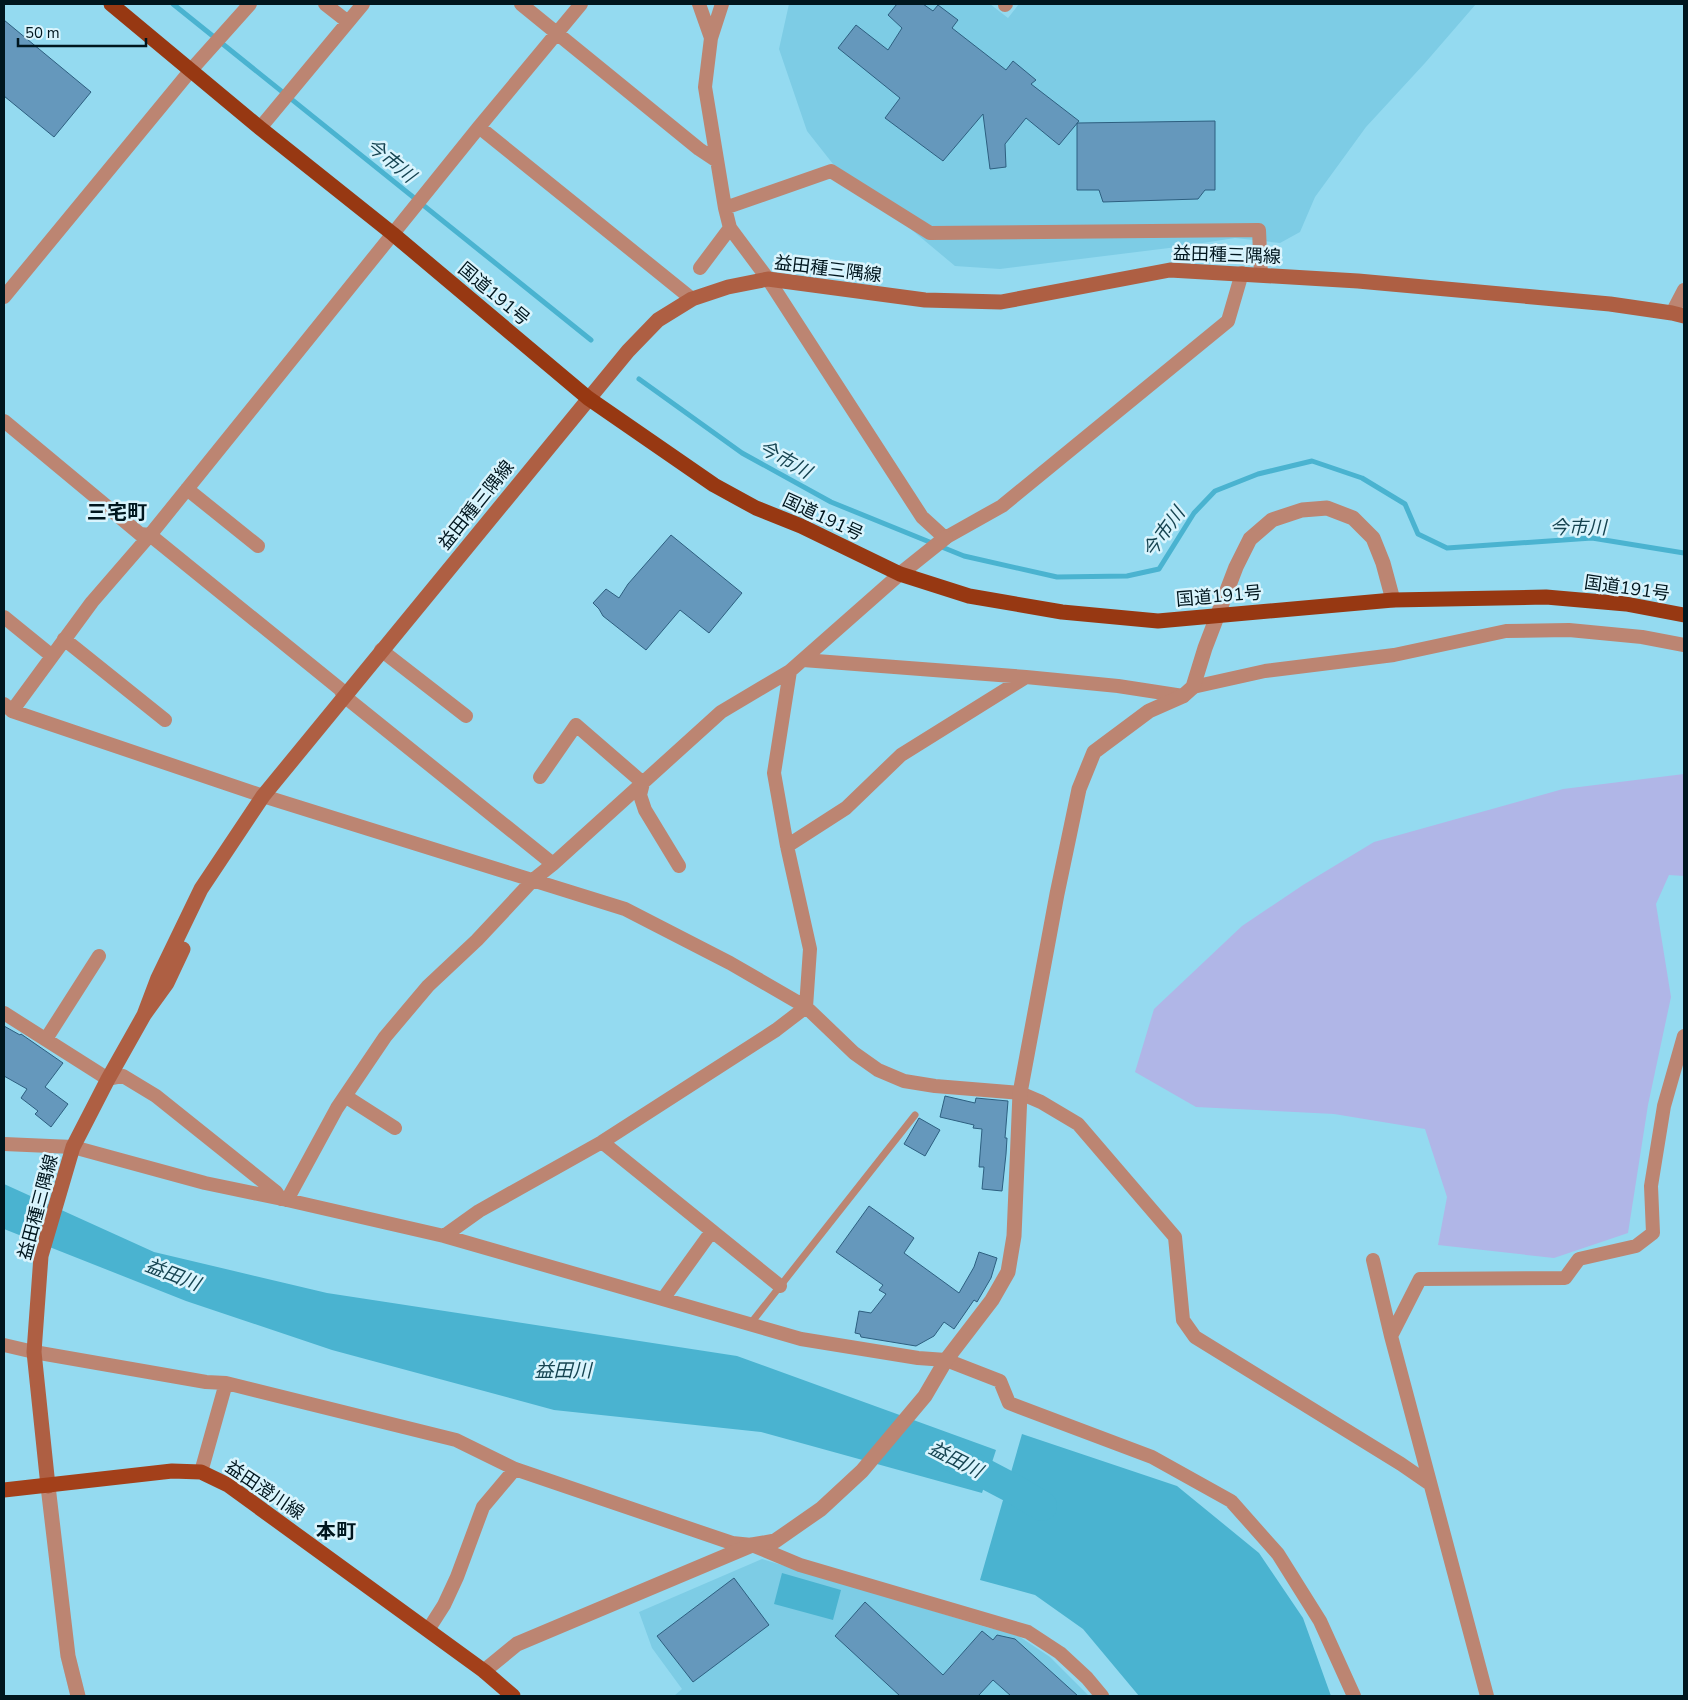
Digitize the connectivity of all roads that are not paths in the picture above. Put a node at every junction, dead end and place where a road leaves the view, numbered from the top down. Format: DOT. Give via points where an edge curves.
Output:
graph roads {
  1 [pos="111,4"];
  2 [pos="250,4"];
  3 [pos="325,4"];
  4 [pos="363,4"];
  5 [pos="522,4"];
  6 [pos="581,4"];
  7 [pos="699,4"];
  8 [pos="722,4"];
  9 [pos="348,22"];
  10 [pos="558,34"];
  11 [pos="711,38"];
  12 [pos="191,70"];
  13 [pos="479,126"];
  14 [pos="260,128"];
  15 [pos="717,161"];
  16 [pos="725,208"];
  17 [pos="730,228"];
  18 [pos="393,234"];
  19 [pos="700,268"];
  20 [pos="1242,273"];
  21 [pos="1261,275"];
  22 [pos="768,279"];
  23 [pos="1684,290"];
  24 [pos="4,297"];
  25 [pos="692,299"];
  26 [pos="1678,314"];
  27 [pos="588,398"];
  28 [pos="4,421"];
  29 [pos="187,489"];
  30 [pos="150,535"];
  31 [pos="945,538"];
  32 [pos="258,546"];
  33 [pos="900,574"];
  34 [pos="1392,600"];
  35 [pos="1684,615"];
  36 [pos="4,618"];
  37 [pos="64,639"];
  38 [pos="1684,645"];
  39 [pos="381,650"];
  40 [pos="52,656"];
  41 [pos="803,660"];
  42 [pos="790,671"];
  43 [pos="1026,677"];
  44 [pos="1188,691"];
  45 [pos="344,696"];
  46 [pos="8,708"];
  47 [pos="466,716"];
  48 [pos="165,720"];
  49 [pos="540,777"];
  50 [pos="643,782"];
  51 [pos="263,796"];
  52 [pos="788,846"];
  53 [pos="554,864"];
  54 [pos="679,866"];
  55 [pos="533,880"];
  56 [pos="99,956"];
  57 [pos="806,1007"];
  58 [pos="4,1013"];
  59 [pos="1684,1036"];
  60 [pos="46,1039"];
  61 [pos="108,1079"];
  62 [pos="1020,1094"];
  63 [pos="345,1096"];
  64 [pos="915,1115"];
  65 [pos="395,1128"];
  66 [pos="602,1142"];
  67 [pos="4,1144"];
  68 [pos="73,1147"];
  69 [pos="284,1199"];
  70 [pos="712,1231"];
  71 [pos="444,1236"];
  72 [pos="1373,1260"];
  73 [pos="780,1286"];
  74 [pos="663,1298"];
  75 [pos="751,1323"];
  76 [pos="1391,1336"];
  77 [pos="4,1345"];
  78 [pos="35,1347"];
  79 [pos="946,1360"];
  80 [pos="226,1383"];
  81 [pos="515,1468"];
  82 [pos="200,1472"];
  83 [pos="1430,1484"];
  84 [pos="48,1486"];
  85 [pos="4,1490"];
  86 [pos="752,1545"];
  87 [pos="428,1630"];
  88 [pos="484,1671"];
  89 [pos="78,1696"];
  90 [pos="513,1696"];
  91 [pos="1102,1696"];
  92 [pos="1354,1696"];
  93 [pos="1487,1696"];
  1 -- 12 [label="highway, 国道191号"];
  2 -- 12 [label="street"];
  3 -- 9 [label="street"];
  4 -- 9 [label="street"];
  5 -- 10 [label="street"];
  6 -- 10 [label="street"];
  7 -- 11 [label="street"];
  8 -- 11 [label="street"];
  9 -- 14 [label="street"];
  10 -- 13 [label="street"];
  10 -- 15 [label="street"];
  11 -- 15 [label="street" via="705,87"];
  12 -- 14 [label="highway, 国道191号"];
  12 -- 24 [label="street"];
  13 -- 18 [label="street"];
  13 -- 25 [label="street"];
  14 -- 18 [label="highway, 国道191号"];
  15 -- 16 [label="street"];
  16 -- 17 [label="street"];
  16 -- 21 [label="street" via="831,171 930,233 1259,230"];
  17 -- 19 [label="street"];
  17 -- 22 [label="street"];
  18 -- 27 [label="highway, 国道191号"];
  18 -- 29 [label="street"];
  20 -- 21 [label="main road, 益田種三隅線"];
  20 -- 22 [label="main road, 益田種三隅線" via="1170,270 1001,302 925,300"];
  20 -- 31 [label="street" via="1228,321 1002,506"];
  21 -- 26 [label="main road, 益田種三隅線" via="1610,304"];
  22 -- 25 [label="main road, 益田種三隅線" via="728,286"];
  22 -- 31 [label="street" via="922,517"];
  23 -- 26 [label="street"];
  25 -- 27 [label="main road, 益田種三隅線" via="658,320"];
  27 -- 33 [label="highway, 国道191号" via="714,485 756,508"];
  27 -- 39 [label="main road, 益田種三隅線"];
  28 -- 30 [label="street" via="140,534"];
  29 -- 30 [label="street"];
  29 -- 32 [label="street"];
  30 -- 37 [label="street"];
  30 -- 45 [label="street" via="340,689"];
  31 -- 33 [label="street"];
  33 -- 34 [label="highway, 国道191号" via="969,596 1062,612 1158,621"];
  33 -- 41 [label="street"];
  34 -- 35 [label="highway, 国道191号" via="1546,597 1626,604"];
  34 -- 44 [label="street" via="1373,538 1353,518 1327,508 1302,510 1272,520 1250,540 1236,567"];
  36 -- 40 [label="street"];
  37 -- 40 [label="street"];
  37 -- 48 [label="street"];
  38 -- 44 [label="street" via="1642,637 1569,630 1506,631 1394,655 1265,671"];
  39 -- 45 [label="main road, 益田種三隅線"];
  39 -- 47 [label="street"];
  40 -- 46 [label="street"];
  41 -- 42 [label="street"];
  41 -- 43 [label="street"];
  42 -- 50 [label="street" via="721,712"];
  42 -- 52 [label="street" via="774,773"];
  43 -- 44 [label="street"];
  43 -- 52 [label="street" via="901,755 846,808"];
  44 -- 62 [label="street" via="1149,711 1094,752 1079,789 1056,894"];
  45 -- 51 [label="main road, 益田種三隅線"];
  45 -- 53 [label="street"];
  46 -- 51 [label="street"];
  49 -- 50 [label="street" via="576,725"];
  50 -- 53 [label="street"];
  50 -- 54 [label="street" via="640,795 645,810"];
  51 -- 55 [label="street"];
  51 -- 61 [label="main road, 益田種三隅線" via="201,889 144,1015"];
  52 -- 57 [label="street" via="810,949"];
  53 -- 55 [label="street"];
  55 -- 57 [label="street" via="625,909 730,963"];
  55 -- 63 [label="street" via="428,986 385,1037"];
  56 -- 60 [label="street"];
  57 -- 62 [label="street" via="854,1053 878,1070 904,1081"];
  57 -- 66 [label="street" via="776,1030"];
  58 -- 60 [label="street"];
  59 -- 76 [label="street" via="1664,1106 1651,1186 1653,1233 1636,1246 1579,1259 1565,1278 1420,1279"];
  60 -- 61 [label="street"];
  61 -- 68 [label="main road, 益田種三隅線"];
  61 -- 69 [label="street" via="123,1076 156,1096"];
  62 -- 79 [label="street" via="1014,1236 1008,1272 992,1300"];
  62 -- 83 [label="street" via="1078,1124 1175,1237 1183,1320 1195,1337"];
  63 -- 65 [label="street"];
  63 -- 69 [label="street"];
  64 -- 73 [label="lane"];
  66 -- 70 [label="street"];
  66 -- 71 [label="street" via="479,1211"];
  67 -- 68 [label="street"];
  68 -- 69 [label="street" via="205,1183"];
  68 -- 78 [label="main road, 益田種三隅線" via="42,1256"];
  69 -- 71 [label="street"];
  70 -- 73 [label="street"];
  70 -- 74 [label="street"];
  71 -- 74 [label="street"];
  72 -- 76 [label="street"];
  73 -- 75 [label="lane"];
  74 -- 75 [label="street"];
  75 -- 79 [label="street" via="801,1339"];
  76 -- 83 [label="street"];
  77 -- 78 [label="street"];
  78 -- 80 [label="street" via="206,1382"];
  78 -- 84 [label="main road, 益田種三隅線"];
  79 -- 86 [label="street" via="925,1396 862,1471 821,1508 776,1541"];
  79 -- 92 [label="street" via="1000,1381 1009,1403 1152,1457 1232,1501 1278,1554 1320,1621"];
  80 -- 81 [label="street" via="456,1440"];
  80 -- 82 [label="street"];
  81 -- 86 [label="street" via="732,1543"];
  81 -- 87 [label="street" via="483,1507 454,1584"];
  82 -- 84 [label="main road, 益田澄川線" via="172,1470"];
  82 -- 87 [label="main road, 益田澄川線" via="228,1485"];
  83 -- 93 [label="street"];
  84 -- 85 [label="main road, 益田澄川線"];
  84 -- 89 [label="street" via="68,1656"];
  86 -- 88 [label="street" via="517,1644"];
  86 -- 91 [label="street" via="800,1565 1028,1632 1060,1653"];
  87 -- 88 [label="main road, 益田澄川線"];
  88 -- 90 [label="main road, 益田澄川線"];
}
